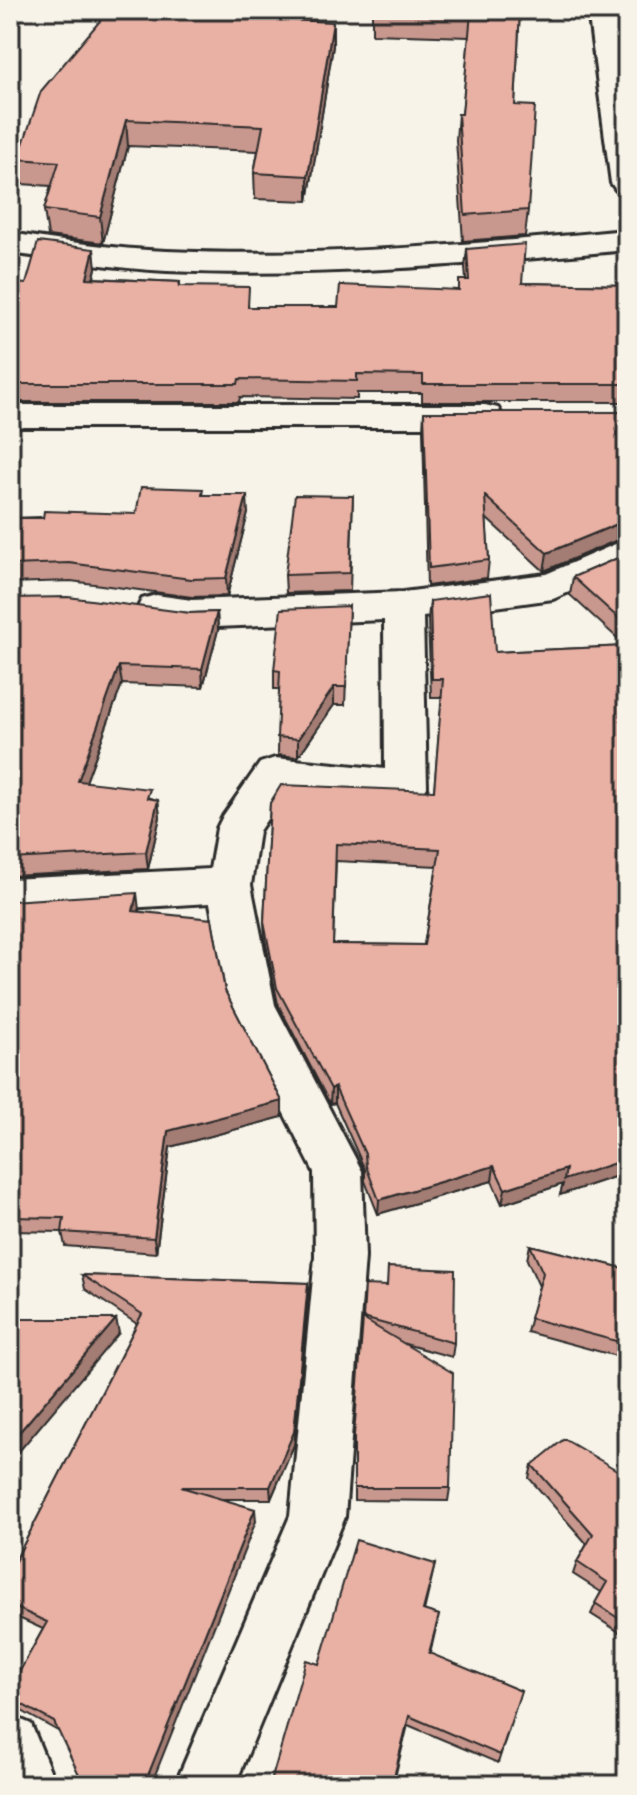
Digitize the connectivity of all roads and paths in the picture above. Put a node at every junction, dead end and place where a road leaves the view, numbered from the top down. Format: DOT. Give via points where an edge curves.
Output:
graph roads {
  1 [pos="602,10"];
  2 [pos="623,127"];
  3 [pos="627,183"];
  4 [pos="627,240"];
  5 [pos="10,243"];
  6 [pos="10,416"];
  7 [pos="516,416"];
  8 [pos="627,552"];
  9 [pos="116,604"];
  10 [pos="403,606"];
  11 [pos="229,885"];
  12 [pos="10,897"];
  13 [pos="10,1745"];
  14 [pos="26,1785"];
  15 [pos="205,1785"];
  1 -- 2 [label="street"];
  2 -- 3 [label="street"];
  4 -- 5 [label="street" via="416,259 243,265 64,253"];
  6 -- 7 [label="street"];
  8 -- 10 [label="street" via="553,586"];
  9 -- 10 [label="street" via="192,614"];
  10 -- 11 [label="street" via="406,787 275,774 238,828"];
  11 -- 12 [label="street"];
  11 -- 15 [label="street" via="252,1006 338,1171 340,1257 317,1517"];
  13 -- 14 [label="street"];
}
